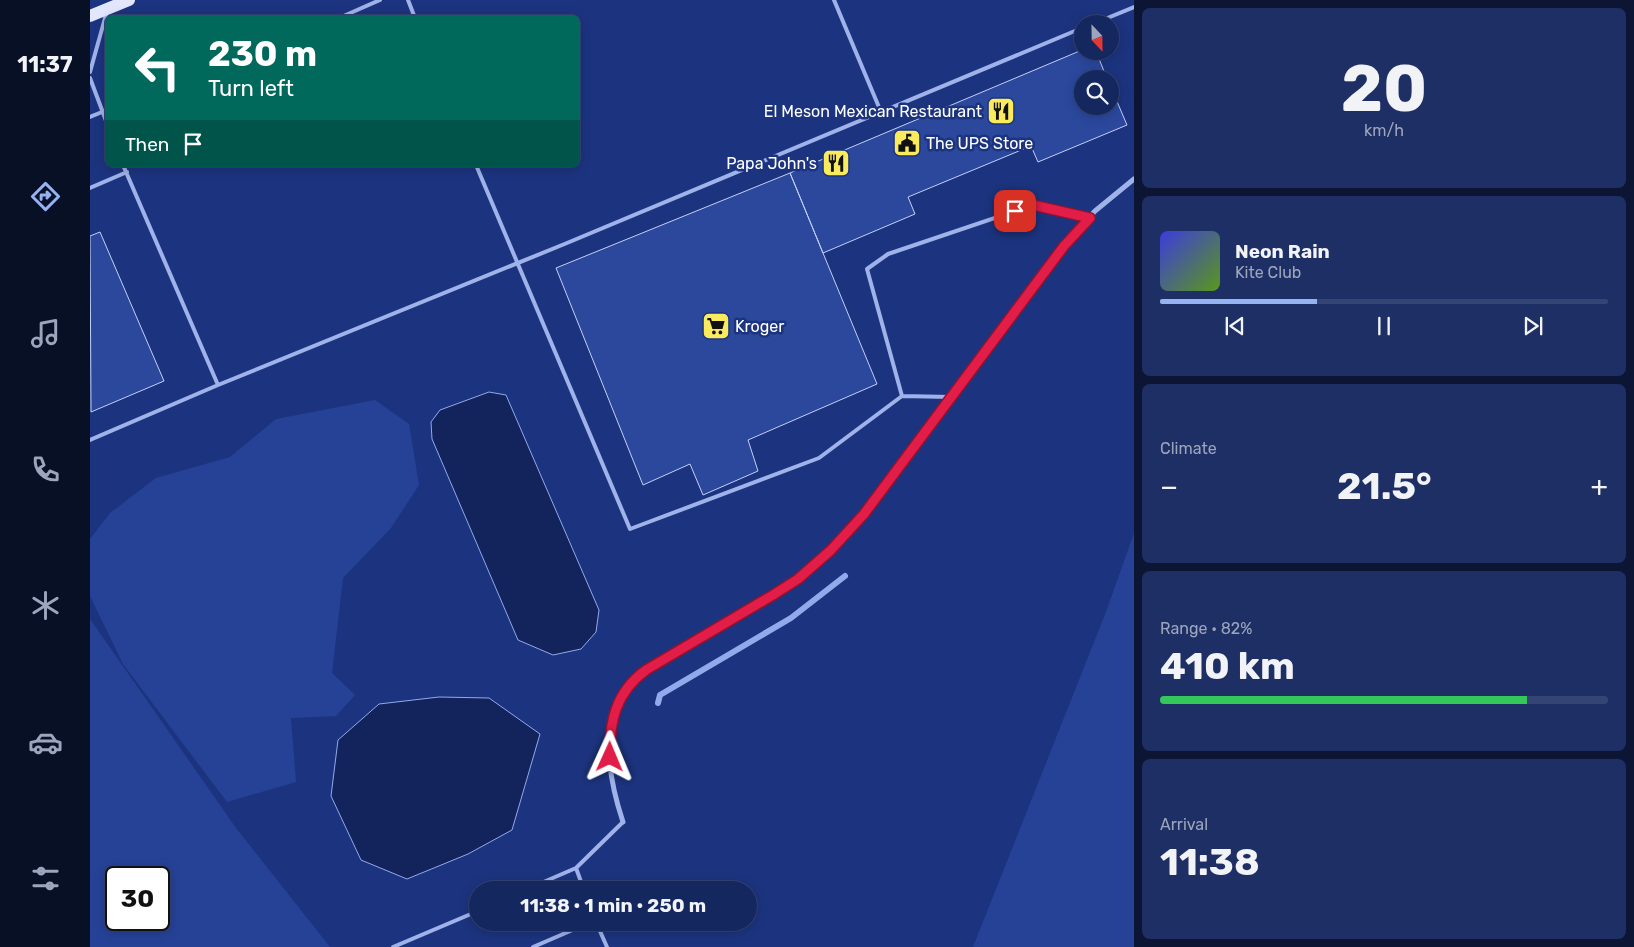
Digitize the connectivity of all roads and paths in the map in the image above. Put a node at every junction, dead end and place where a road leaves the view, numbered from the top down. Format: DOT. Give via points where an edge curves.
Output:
graph roads {
  1 [pos="129,0"];
  2 [pos="380,0"];
  3 [pos="408,0"];
  4 [pos="834,0"];
  5 [pos="106,4"];
  6 [pos="1134,7"];
  7 [pos="345,15"];
  8 [pos="414,15"];
  9 [pos="1115,15"];
  10 [pos="90,16"];
  11 [pos="1074,31"];
  12 [pos="90,72"];
  13 [pos="90,78"];
  14 [pos="102,112"];
  15 [pos="881,112"];
  16 [pos="90,117"];
  17 [pos="105,119"];
  18 [pos="125,167"];
  19 [pos="477,167"];
  20 [pos="127,172"];
  21 [pos="1134,179"];
  22 [pos="90,188"];
  23 [pos="1090,218"];
  24 [pos="517,264"];
  25 [pos="218,385"];
  26 [pos="902,396"];
  27 [pos="950,397"];
  28 [pos="90,440"];
  29 [pos="623,822"];
  30 [pos="576,868"];
  31 [pos="546,881"];
  32 [pos="581,881"];
  33 [pos="469,915"];
  34 [pos="570,931"];
  35 [pos="600,931"];
  36 [pos="393,947"];
  37 [pos="533,947"];
  38 [pos="607,947"];
  1 -- 5 [label="main road"];
  2 -- 7 [label="lane"];
  3 -- 8 [label="lane"];
  4 -- 15 [label="lane"];
  5 -- 10 [label="main road"];
  5 -- 12 [label="lane"];
  6 -- 9 [label="lane"];
  11 -- 15 [label="lane"];
  13 -- 14 [label="lane"];
  14 -- 16 [label="lane"];
  14 -- 17 [label="lane"];
  15 -- 24 [label="lane"];
  18 -- 20 [label="lane"];
  19 -- 24 [label="lane"];
  20 -- 22 [label="lane"];
  20 -- 25 [label="lane"];
  21 -- 23 [label="street"];
  23 -- 26 [label="lane" via="1033,205 888,254 867,269"];
  23 -- 27 [label="street" via="1064,246"];
  24 -- 25 [label="lane"];
  24 -- 26 [label="lane" via="630,530 819,458"];
  25 -- 28 [label="lane"];
  26 -- 27 [label="lane"];
  27 -- 29 [label="street" via="864,514 831,550 798,579 632,680 617,702 611,725 611,771"];
  29 -- 30 [label="lane"];
  30 -- 31 [label="lane"];
  30 -- 32 [label="lane"];
  33 -- 36 [label="lane"];
  34 -- 37 [label="lane"];
  35 -- 38 [label="lane"];
}
